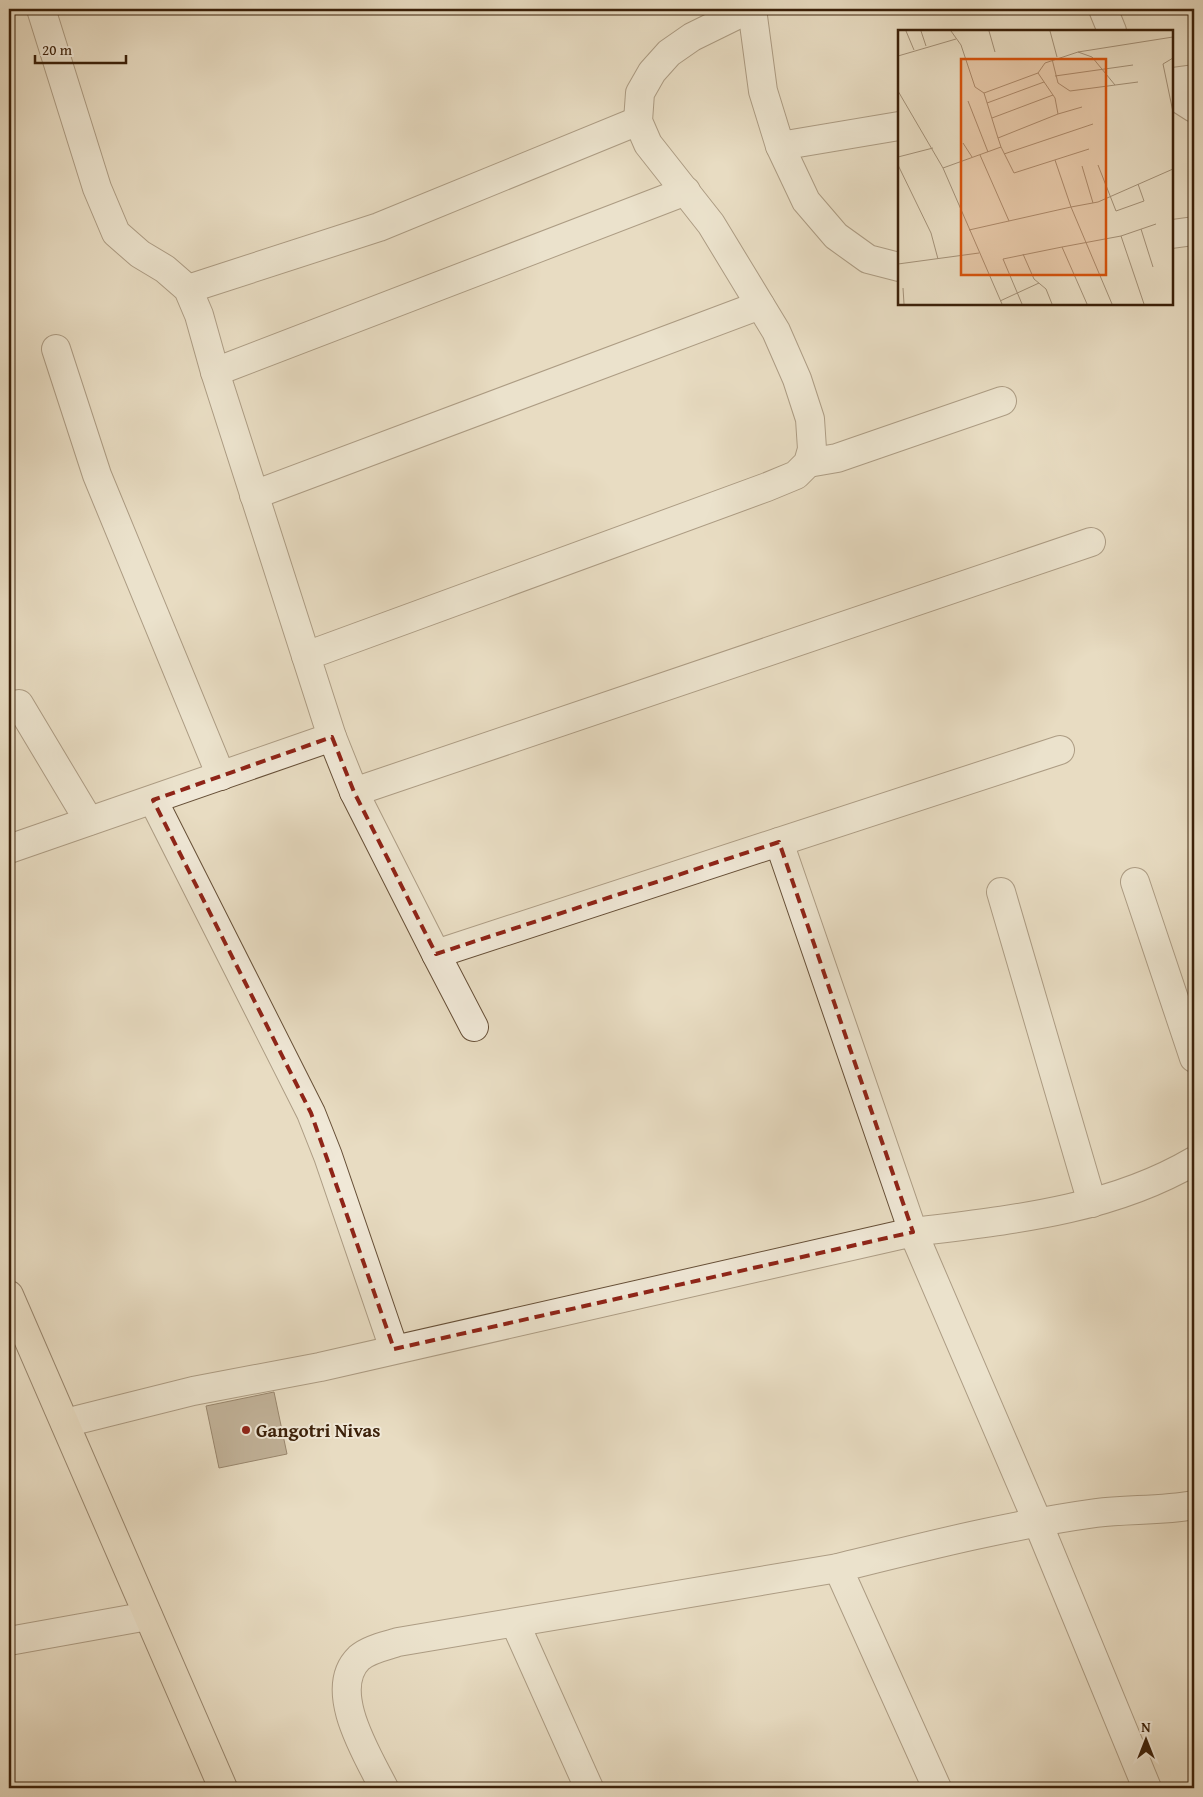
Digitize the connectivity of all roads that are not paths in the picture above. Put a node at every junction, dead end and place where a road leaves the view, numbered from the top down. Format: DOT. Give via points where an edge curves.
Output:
graph roads {
  1 [pos="41,9"];
  2 [pos="750,9"];
  3 [pos="1103,9"];
  4 [pos="1112,30"];
  5 [pos="1194,79"];
  6 [pos="1173,82"];
  7 [pos="1173,95"];
  8 [pos="1194,108"];
  9 [pos="638,121"];
  10 [pos="898,126"];
  11 [pos="780,146"];
  12 [pos="686,191"];
  13 [pos="1194,230"];
  14 [pos="1173,234"];
  15 [pos="898,268"];
  16 [pos="188,289"];
  17 [pos="760,305"];
  18 [pos="56,349"];
  19 [pos="215,372"];
  20 [pos="1002,401"];
  21 [pos="808,463"];
  22 [pos="254,495"];
  23 [pos="1091,542"];
  24 [pos="306,656"];
  25 [pos="19,704"];
  26 [pos="332,737"];
  27 [pos="1060,750"];
  28 [pos="220,776"];
  29 [pos="354,792"];
  30 [pos="152,800"];
  31 [pos="89,821"];
  32 [pos="779,842"];
  33 [pos="9,849"];
  34 [pos="1135,882"];
  35 [pos="1001,892"];
  36 [pos="436,954"];
  37 [pos="474,1027"];
  38 [pos="1194,1058"];
  39 [pos="1194,1161"];
  40 [pos="1092,1203"];
  41 [pos="913,1232"];
  42 [pos="9,1295"];
  43 [pos="394,1349"];
  44 [pos="65,1423"];
  45 [pos="1194,1505"];
  46 [pos="1038,1523"];
  47 [pos="838,1568"];
  48 [pos="148,1616"];
  49 [pos="515,1623"];
  50 [pos="9,1641"];
  51 [pos="223,1788"];
  52 [pos="384,1788"];
  53 [pos="589,1788"];
  54 [pos="937,1788"];
  55 [pos="1147,1788"];
  1 -- 16 [label="street" via="97,188 116,233"];
  2 -- 9 [label="street" via="692,37 669,53 652,72 640,93"];
  2 -- 11 [label="street" via="763,91"];
  3 -- 4 [label="street"];
  5 -- 6 [label="street"];
  7 -- 8 [label="street"];
  9 -- 12 [label="street" via="648,144"];
  9 -- 16 [label="street" via="379,227"];
  10 -- 11 [label="street"];
  11 -- 15 [label="street" via="806,202 836,236 868,259"];
  12 -- 17 [label="street" via="711,224"];
  12 -- 19 [label="street"];
  13 -- 14 [label="street"];
  16 -- 19 [label="street"];
  17 -- 21 [label="street" via="776,331 810,419 812,449"];
  17 -- 22 [label="street"];
  18 -- 28 [label="street" via="97,476"];
  19 -- 22 [label="street"];
  20 -- 21 [label="street" via="837,458"];
  21 -- 24 [label="street" via="796,475 767,487"];
  22 -- 24 [label="street"];
  23 -- 29 [label="street"];
  24 -- 26 [label="street"];
  25 -- 31 [label="street"];
  26 -- 28 [label="street"];
  26 -- 29 [label="street"];
  27 -- 32 [label="street"];
  28 -- 30 [label="street"];
  29 -- 36 [label="street"];
  30 -- 31 [label="street"];
  30 -- 43 [label="street" via="311,1114"];
  31 -- 33 [label="street"];
  32 -- 36 [label="street"];
  32 -- 41 [label="street"];
  34 -- 38 [label="street"];
  35 -- 40 [label="street"];
  36 -- 37 [label="street"];
  39 -- 40 [label="street" via="1133,1190"];
  40 -- 41 [label="street" via="1014,1220"];
  41 -- 43 [label="street"];
  41 -- 46 [label="street"];
  42 -- 44 [label="main road"];
  43 -- 44 [label="street" via="193,1391"];
  44 -- 48 [label="main road"];
  45 -- 46 [label="street" via="1096,1513"];
  46 -- 47 [label="street"];
  46 -- 55 [label="street"];
  47 -- 49 [label="street"];
  47 -- 54 [label="street"];
  48 -- 50 [label="street"];
  48 -- 51 [label="main road"];
  49 -- 52 [label="street" via="398,1642 360,1656 351,1668 348,1706"];
  49 -- 53 [label="street"];
}
